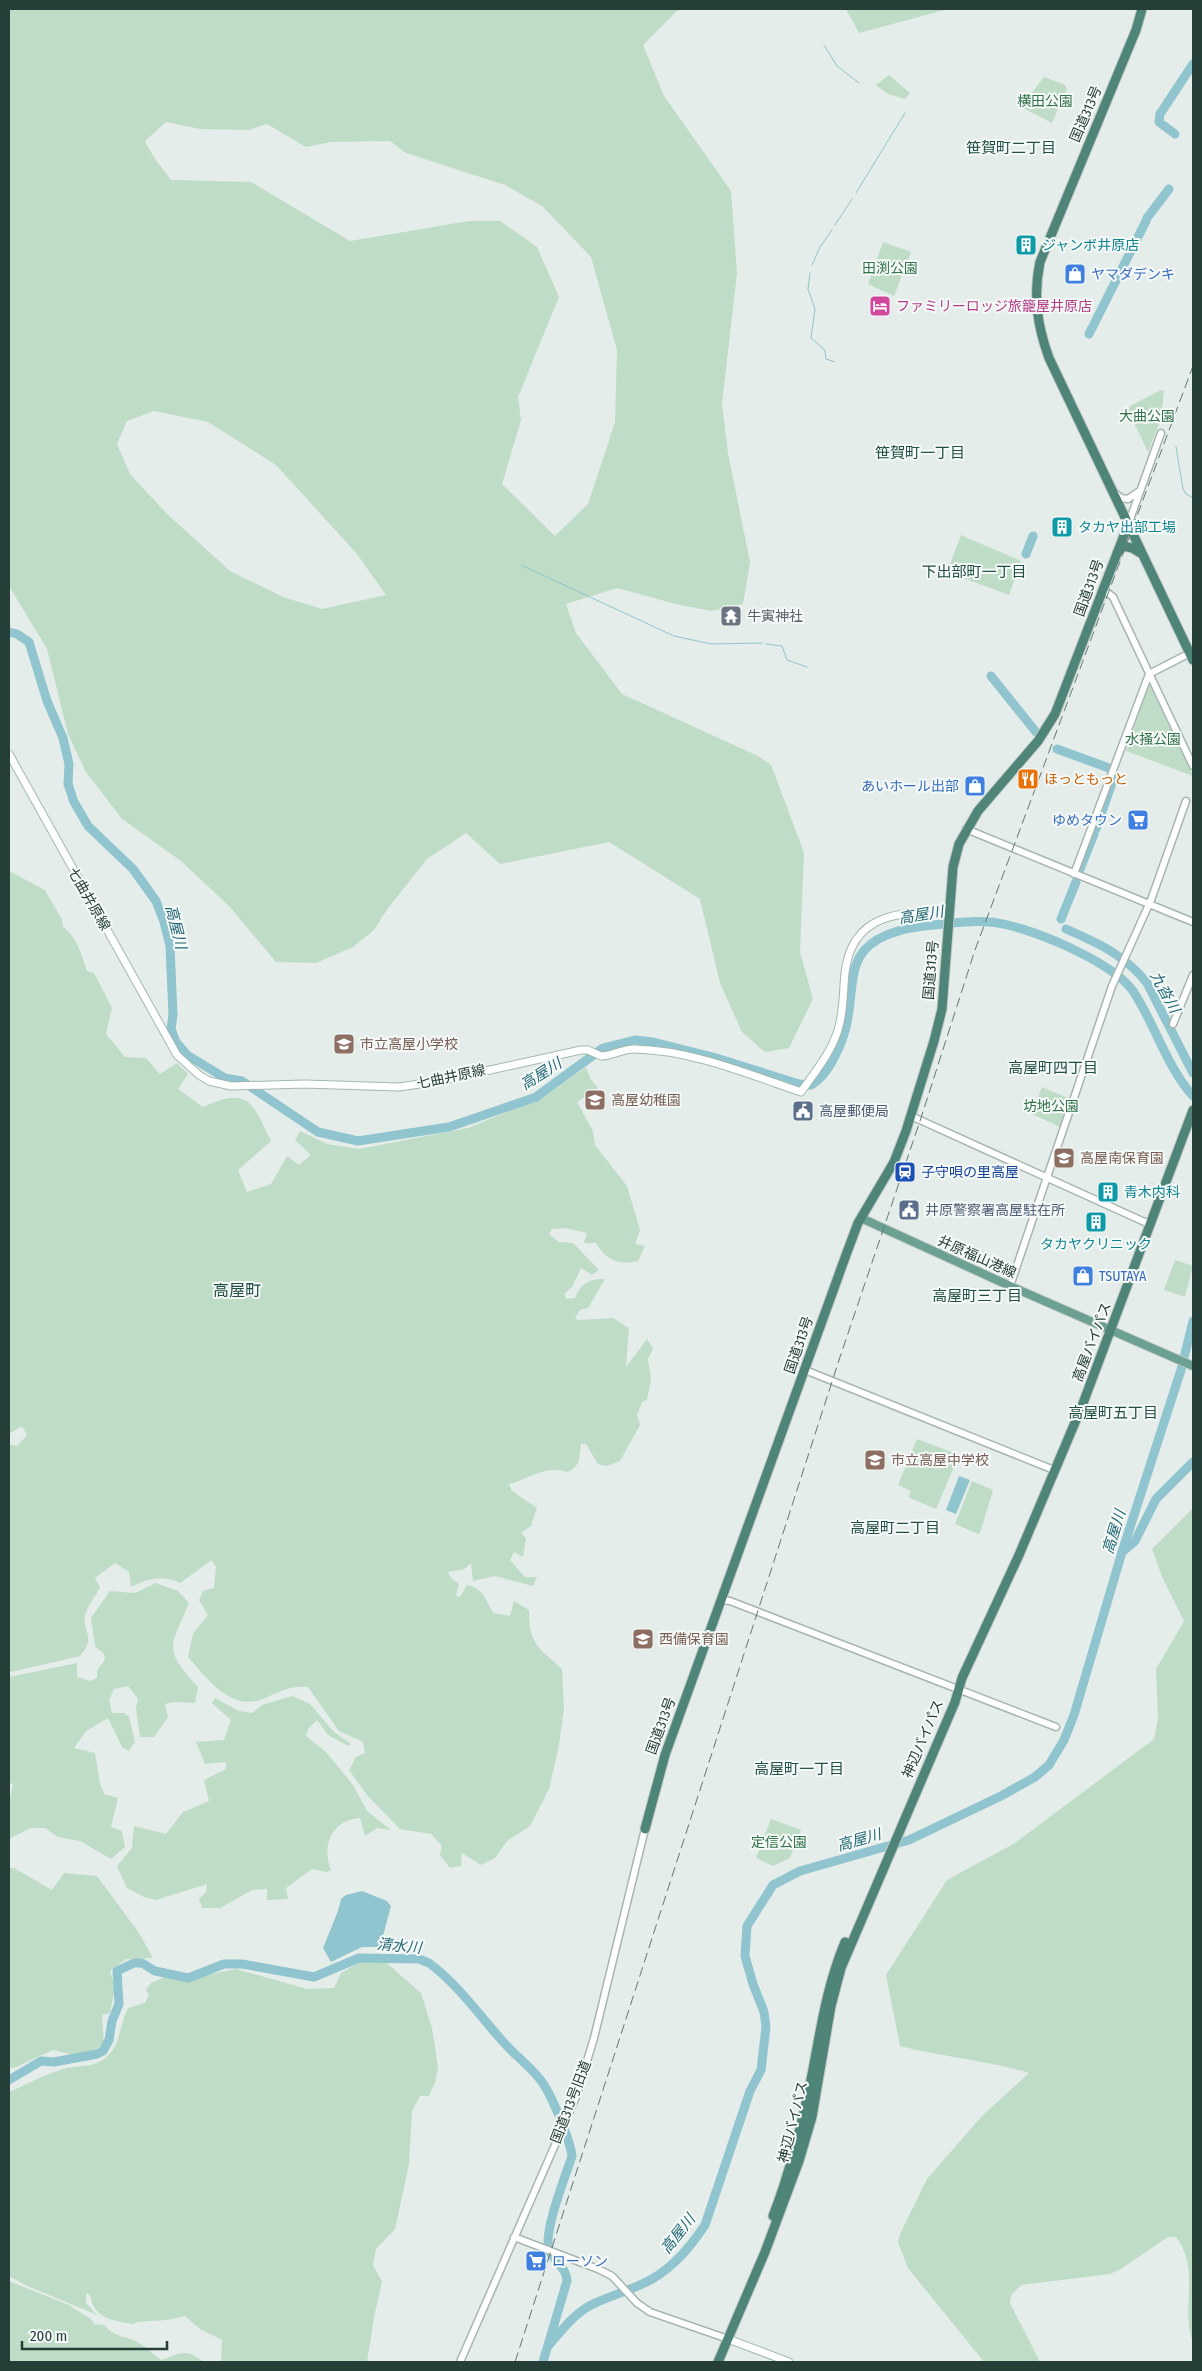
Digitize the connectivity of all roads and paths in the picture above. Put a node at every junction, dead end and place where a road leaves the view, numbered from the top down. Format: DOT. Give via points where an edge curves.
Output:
graph roads {
  1 [pos="1142,9"];
  2 [pos="1148,9"];
  3 [pos="1138,25"];
  4 [pos="1160,433"];
  5 [pos="1112,491"];
  6 [pos="1140,491"];
  7 [pos="1128,525"];
  8 [pos="1116,554"];
  9 [pos="1142,554"];
  10 [pos="1103,590"];
  11 [pos="1192,657"];
  12 [pos="1149,674"];
  13 [pos="9,754"];
  14 [pos="1193,766"];
  15 [pos="1186,801"];
  16 [pos="966,829"];
  17 [pos="1074,874"];
  18 [pos="1149,904"];
  19 [pos="949,913"];
  20 [pos="1193,922"];
  21 [pos="1193,975"];
  22 [pos="1173,1024"];
  23 [pos="1192,1113"];
  24 [pos="911,1116"];
  25 [pos="1048,1179"];
  26 [pos="861,1218"];
  27 [pos="1149,1224"];
  28 [pos="1010,1286"];
  29 [pos="1111,1330"];
  30 [pos="1191,1365"];
  31 [pos="805,1370"];
  32 [pos="1054,1470"];
  33 [pos="721,1600"];
  34 [pos="958,1688"];
  35 [pos="1056,1727"];
  36 [pos="645,1829"];
  37 [pos="514,2237"];
  38 [pos="728,2339"];
  39 [pos="460,2362"];
  40 [pos="718,2362"];
  41 [pos="789,2362"];
  1 -- 3 [label="highway, 国道313号"];
  2 -- 3 [label="highway, 国道313号"];
  3 -- 5 [label="highway, 国道313号" via="1040,262 1036,290 1039,327 1046,350"];
  4 -- 6 [label="street"];
  5 -- 6 [label="street" via="1128,499"];
  5 -- 7 [label="highway, 国道313号"];
  6 -- 7 [label="street"];
  7 -- 8 [label="highway, 国道313号"];
  7 -- 9 [label="highway"];
  8 -- 9 [label="highway" via="1123,546"];
  8 -- 10 [label="highway, 国道313号"];
  9 -- 11 [label="highway"];
  10 -- 12 [label="street" via="1113,597"];
  10 -- 16 [label="highway, 国道313号" via="1055,714 1038,741"];
  11 -- 12 [label="street"];
  12 -- 14 [label="street"];
  12 -- 17 [label="street"];
  13 -- 19 [label="main road, 七曲井原線" via="177,1055 191,1070 209,1081 231,1086 416,1085 581,1050 605,1056 629,1049 663,1052 735,1070 801,1092 827,1055 838,1032 846,962 858,936 873,923 889,916"];
  15 -- 18 [label="street"];
  16 -- 17 [label="street"];
  16 -- 19 [label="highway, 国道313号" via="954,860"];
  17 -- 18 [label="street"];
  18 -- 20 [label="street"];
  18 -- 25 [label="street" via="1108,998"];
  19 -- 24 [label="highway, 国道313号" via="942,1009"];
  21 -- 22 [label="street"];
  23 -- 27 [label="highway, 高屋バイパス"];
  24 -- 25 [label="street"];
  24 -- 26 [label="highway, 国道313号" via="894,1162"];
  25 -- 27 [label="street"];
  25 -- 28 [label="street"];
  26 -- 28 [label="main road, 井原福山港線"];
  26 -- 31 [label="highway, 国道313号"];
  27 -- 29 [label="highway, 高屋バイパス"];
  28 -- 29 [label="main road, 井原福山港線"];
  29 -- 30 [label="main road, 井原福山港線"];
  29 -- 32 [label="highway, 高屋バイパス"];
  31 -- 32 [label="street"];
  31 -- 33 [label="highway, 国道313号"];
  32 -- 34 [label="highway, 高屋バイパス"];
  33 -- 34 [label="street"];
  33 -- 36 [label="highway, 国道313号" via="665,1756"];
  34 -- 35 [label="street"];
  34 -- 38 [label="highway, 神辺バイパス" via="955,1702 893,1839 836,1982 812,2117 792,2183 734,2331"];
  36 -- 37 [label="street, 国道313号旧道" via="588,2061"];
  37 -- 38 [label="street" via="612,2276 650,2312"];
  37 -- 39 [label="street, 国道313号旧道"];
  38 -- 40 [label="highway, 神辺バイパス"];
  38 -- 41 [label="main road"];
}
